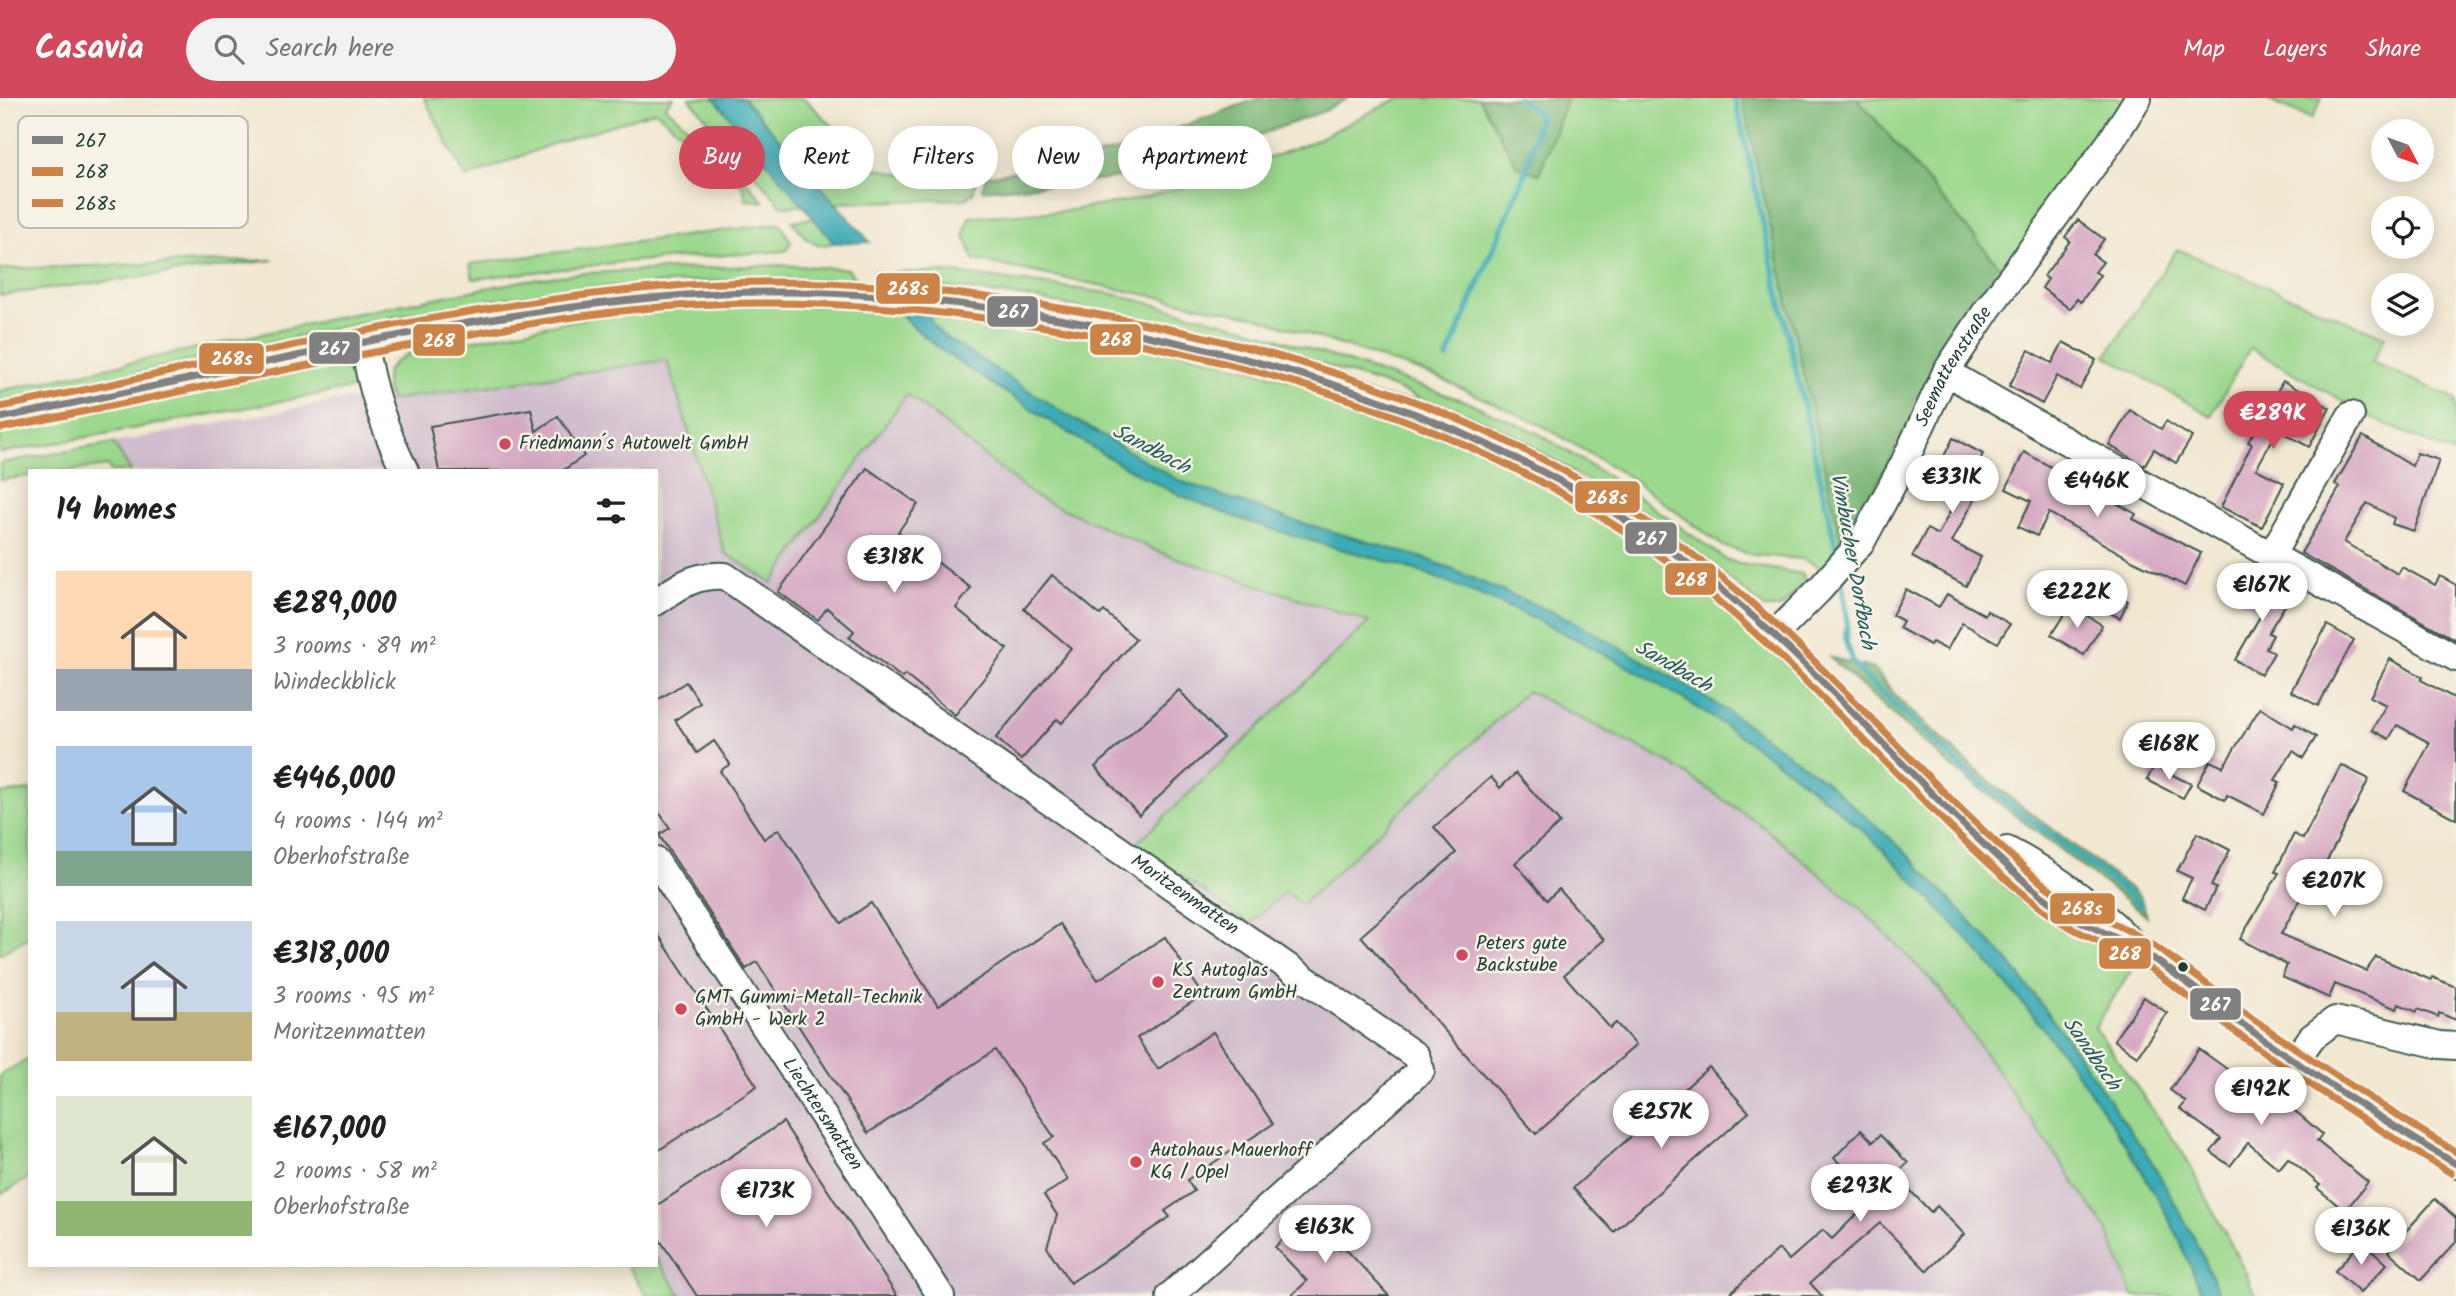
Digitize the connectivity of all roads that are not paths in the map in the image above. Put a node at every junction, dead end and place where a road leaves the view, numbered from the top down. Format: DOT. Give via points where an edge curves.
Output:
graph roads {
  1 [pos="2138,98"];
  2 [pos="364,344"];
  3 [pos="1946,372"];
  4 [pos="2351,415"];
  5 [pos="0,418"];
  6 [pos="404,469"];
  7 [pos="2272,554"];
  8 [pos="658,601"];
  9 [pos="1773,635"];
  10 [pos="2456,658"];
  11 [pos="658,864"];
  12 [pos="2456,1046"];
  13 [pos="2295,1061"];
  14 [pos="2456,1164"];
  15 [pos="941,1296"];
  16 [pos="1170,1296"];
  1 -- 3 [label="street, Seemattenstraße"];
  2 -- 5 [label="street"];
  2 -- 6 [label="street" via="373,391"];
  2 -- 9 [label="street" via="627,300 727,294 861,296 967,304 1105,325 1235,354 1356,389 1435,418 1559,477 1636,524"];
  3 -- 7 [label="street"];
  3 -- 9 [label="street, Seemattenstraße" via="1862,541"];
  4 -- 7 [label="street"];
  7 -- 10 [label="street"];
  8 -- 16 [label="street, Moritzenmatten" via="705,575 725,576 1416,1056 1420,1070"];
  9 -- 13 [label="street" via="1968,829 2062,885 2135,946"];
  11 -- 15 [label="street, Liechtersmatten"];
  12 -- 13 [label="street" via="2335,1020 2312,1037"];
  13 -- 14 [label="street"];
}
